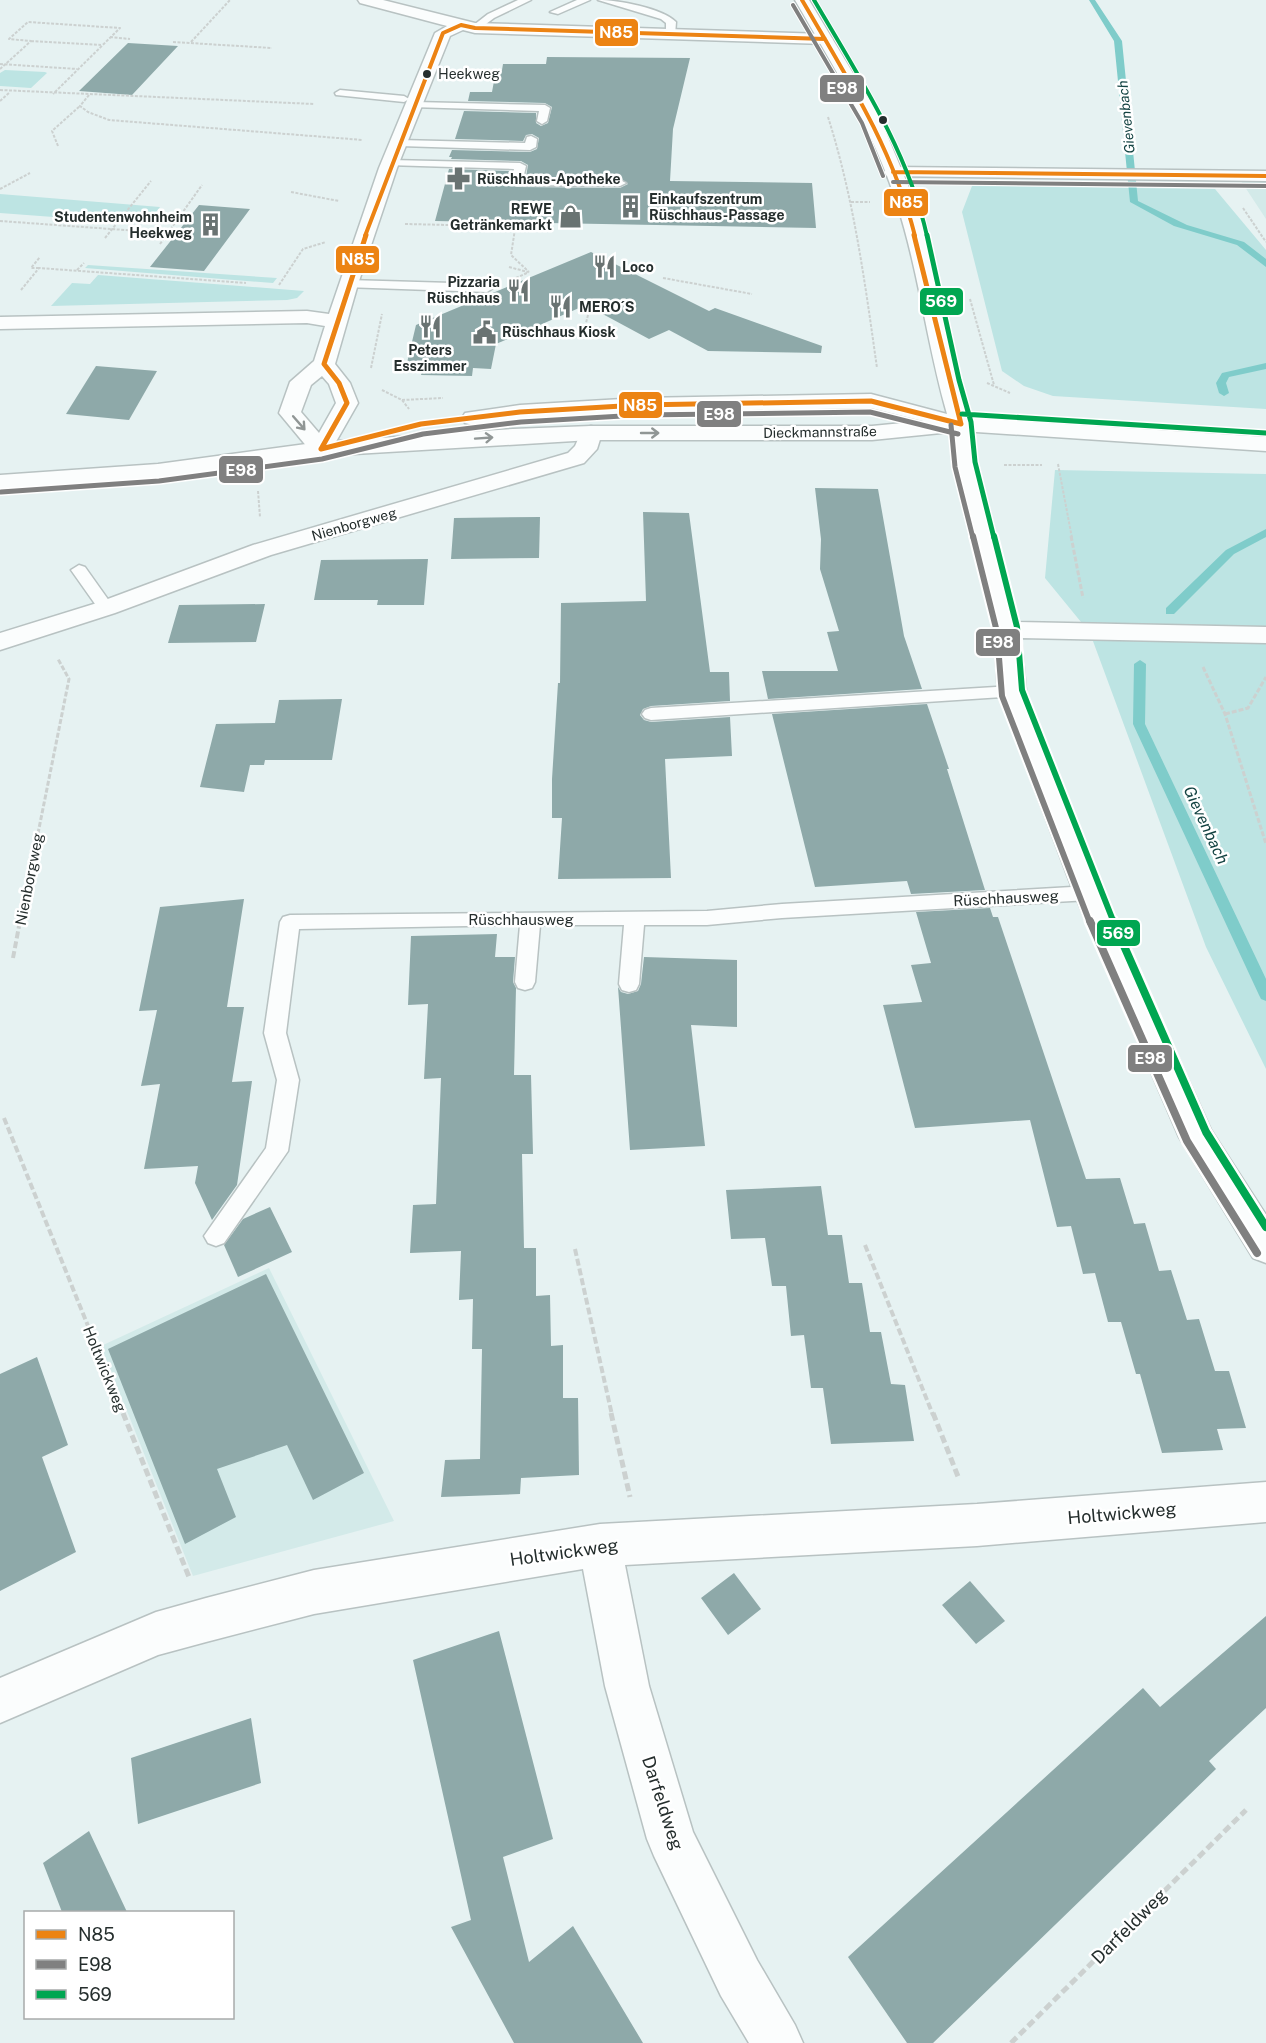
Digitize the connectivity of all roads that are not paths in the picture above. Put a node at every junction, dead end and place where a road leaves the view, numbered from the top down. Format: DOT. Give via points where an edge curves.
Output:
graph roads {
  1 [pos="365,0"];
  2 [pos="525,0"];
  3 [pos="585,0"];
  4 [pos="603,0"];
  5 [pos="802,0"];
  6 [pos="494,2"];
  7 [pos="510,7"];
  8 [pos="555,12"];
  9 [pos="468,26"];
  10 [pos="670,34"];
  11 [pos="825,39"];
  12 [pos="340,93"];
  13 [pos="410,102"];
  14 [pos="542,121"];
  15 [pos="531,139"];
  16 [pos="400,142"];
  17 [pos="391,163"];
  18 [pos="892,172"];
  19 [pos="1266,176"];
  20 [pos="620,183"];
  21 [pos="348,284"];
  22 [pos="486,288"];
  23 [pos="336,321"];
  24 [pos="0,323"];
  25 [pos="324,364"];
  26 [pos="961,424"];
  27 [pos="591,433"];
  28 [pos="1266,444"];
  29 [pos="321,449"];
  30 [pos="0,482"];
  31 [pos="79,570"];
  32 [pos="106,608"];
  33 [pos="1007,630"];
  34 [pos="1266,635"];
  35 [pos="0,642"];
  36 [pos="1012,692"];
  37 [pos="651,714"];
  38 [pos="1089,893"];
  39 [pos="531,918"];
  40 [pos="635,919"];
  41 [pos="525,982"];
  42 [pos="629,984"];
  43 [pos="216,1236"];
  44 [pos="1266,1247"];
  45 [pos="1266,1502"];
  46 [pos="620,1543"];
  47 [pos="0,1701"];
  48 [pos="777,2043"];
  1 -- 9 [label="street"];
  2 -- 7 [label="lane"];
  3 -- 8 [label="lane"];
  4 -- 10 [label="lane" via="664,17 671,22"];
  5 -- 11 [label="street"];
  6 -- 7 [label="lane"];
  7 -- 9 [label="lane"];
  9 -- 10 [label="street"];
  9 -- 13 [label="street" via="444,33"];
  10 -- 11 [label="street"];
  11 -- 18 [label="street" via="871,118"];
  12 -- 13 [label="lane"];
  13 -- 14 [label="lane" via="545,108"];
  13 -- 16 [label="street"];
  15 -- 16 [label="lane" via="530,147"];
  16 -- 17 [label="street"];
  17 -- 20 [label="lane" via="520,166 518,182"];
  17 -- 21 [label="street"];
  18 -- 19 [label="street"];
  18 -- 26 [label="street" via="916,236"];
  21 -- 22 [label="lane"];
  21 -- 23 [label="street"];
  23 -- 24 [label="street" via="296,317"];
  23 -- 25 [label="street"];
  25 -- 29 [label="street" via="339,383 347,403"];
  25 -- 29 [label="street, one-way" via="301,382 290,413"];
  27 -- 26 [label="street, Dieckmannstraße, one-way" via="872,433"];
  26 -- 28 [label="street"];
  26 -- 29 [label="street, Dieckmannstraße" via="871,401 639,405 520,412 421,424"];
  26 -- 33 [label="street" via="965,464"];
  29 -- 27 [label="street, Dieckmannstraße, one-way"];
  27 -- 32 [label="street, Nienborgweg" via="586,449 576,458 262,550"];
  29 -- 30 [label="street, Dieckmannstraße" via="158,471"];
  31 -- 32 [label="lane"];
  32 -- 35 [label="street, Nienborgweg"];
  33 -- 34 [label="street"];
  33 -- 36 [label="street"];
  36 -- 37 [label="lane"];
  36 -- 38 [label="street"];
  38 -- 40 [label="lane, Rüschhausweg" via="707,918"];
  38 -- 44 [label="street" via="1197,1137"];
  39 -- 40 [label="lane, Rüschhausweg"];
  39 -- 41 [label="lane"];
  39 -- 43 [label="lane, Rüschhausweg" via="290,921 275,1034 288,1080 277,1151"];
  40 -- 42 [label="lane"];
  45 -- 46 [label="street, Holtwickweg" via="977,1525"];
  46 -- 47 [label="street, Holtwickweg" via="314,1592 156,1634"];
  46 -- 48 [label="street, Darfeldweg" via="627,1686 671,1839 739,1978"];
}
